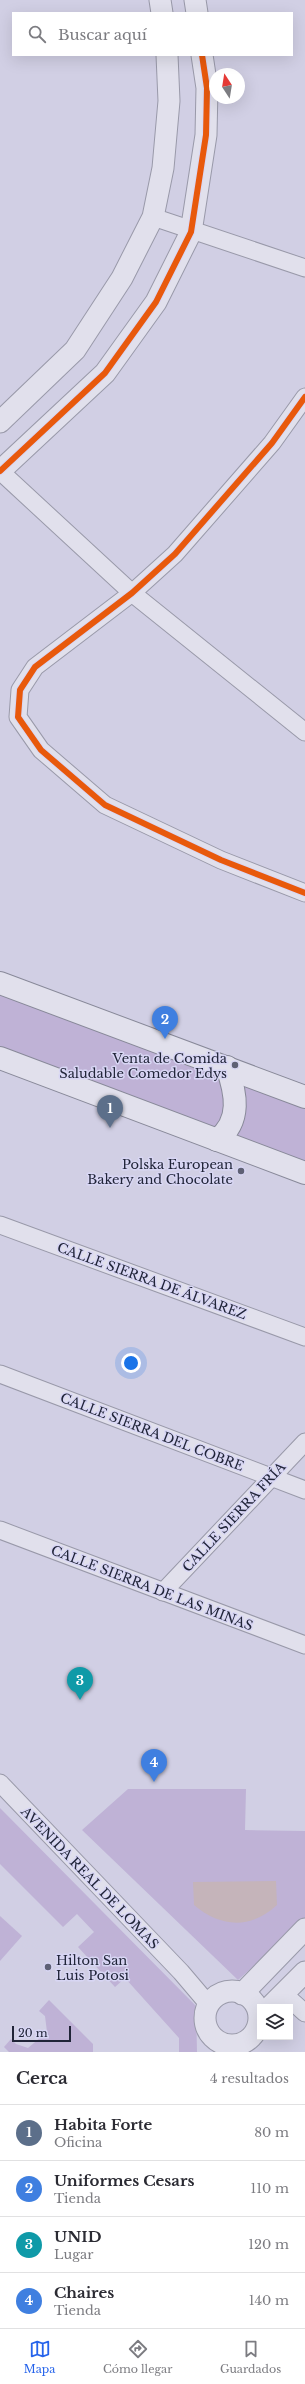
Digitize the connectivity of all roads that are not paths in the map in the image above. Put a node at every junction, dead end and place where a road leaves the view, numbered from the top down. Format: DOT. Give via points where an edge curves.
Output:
graph roads {
  1 [pos="160,0"];
  2 [pos="195,0"];
  3 [pos="162,12"];
  4 [pos="197,12"];
  5 [pos="167,56"];
  6 [pos="202,56"];
  7 [pos="153,217"];
  8 [pos="191,232"];
  9 [pos="305,268"];
  10 [pos="305,397"];
  11 [pos="0,422"];
  12 [pos="0,471"];
  13 [pos="132,592"];
  14 [pos="305,732"];
  15 [pos="305,893"];
  16 [pos="0,983"];
  17 [pos="0,1058"];
  18 [pos="227,1068"];
  19 [pos="305,1097"];
  20 [pos="217,1140"];
  21 [pos="305,1173"];
  22 [pos="0,1225"];
  23 [pos="305,1337"];
  24 [pos="0,1374"];
  25 [pos="305,1442"];
  26 [pos="270,1477"];
  27 [pos="305,1490"];
  28 [pos="0,1530"];
  29 [pos="163,1592"];
  30 [pos="305,1645"];
  31 [pos="0,1783"];
  32 [pos="305,1929"];
  33 [pos="305,1972"];
  34 [pos="242,1994"];
  35 [pos="213,2001"];
  36 [pos="257,2004"];
  37 [pos="272,2004"];
  38 [pos="293,2011"];
  39 [pos="305,2013"];
  40 [pos="257,2027"];
  41 [pos="214,2045"];
  42 [pos="234,2048"];
  1 -- 3 [label="street"];
  2 -- 4 [label="street"];
  5 -- 7 [label="street" via="169,101 162,168"];
  6 -- 8 [label="street" via="207,88 206,135"];
  7 -- 8 [label="street"];
  7 -- 11 [label="street" via="122,278 75,350"];
  8 -- 9 [label="street"];
  8 -- 12 [label="street" via="156,302 105,373"];
  10 -- 13 [label="street" via="272,443 175,554"];
  12 -- 13 [label="street"];
  13 -- 14 [label="street"];
  13 -- 15 [label="street" via="35,667 20,690 18,717 41,750 105,805 221,860"];
  16 -- 18 [label="main road"];
  17 -- 20 [label="main road"];
  18 -- 19 [label="main road"];
  18 -- 20 [label="main road" via="234,1087 236,1104 232,1124"];
  20 -- 21 [label="main road"];
  22 -- 23 [label="street, CALLE SIERRA DE ÁLVAREZ"];
  24 -- 26 [label="street, CALLE SIERRA DEL COBRE"];
  25 -- 26 [label="street, CALLE SIERRA FRÍA"];
  26 -- 27 [label="street, CALLE SIERRA DEL COBRE"];
  26 -- 29 [label="street, CALLE SIERRA FRÍA"];
  28 -- 29 [label="street, CALLE SIERRA DE LAS MINAS"];
  29 -- 30 [label="street, CALLE SIERRA DE LAS MINAS"];
  31 -- 35 [label="street, AVENIDA REAL DE LOMAS" via="181,1972"];
  32 -- 34 [label="street"];
  33 -- 37 [label="street"];
  34 -- 35 [label="street" via="225,1992"];
  34 -- 36 [label="street"];
  35 -- 41 [label="street" via="205,2019"];
  38 -- 39 [label="street"];
  40 -- 42 [label="street" via="249,2039"];
  41 -- 42 [label="street" via="227,2044"];
}
